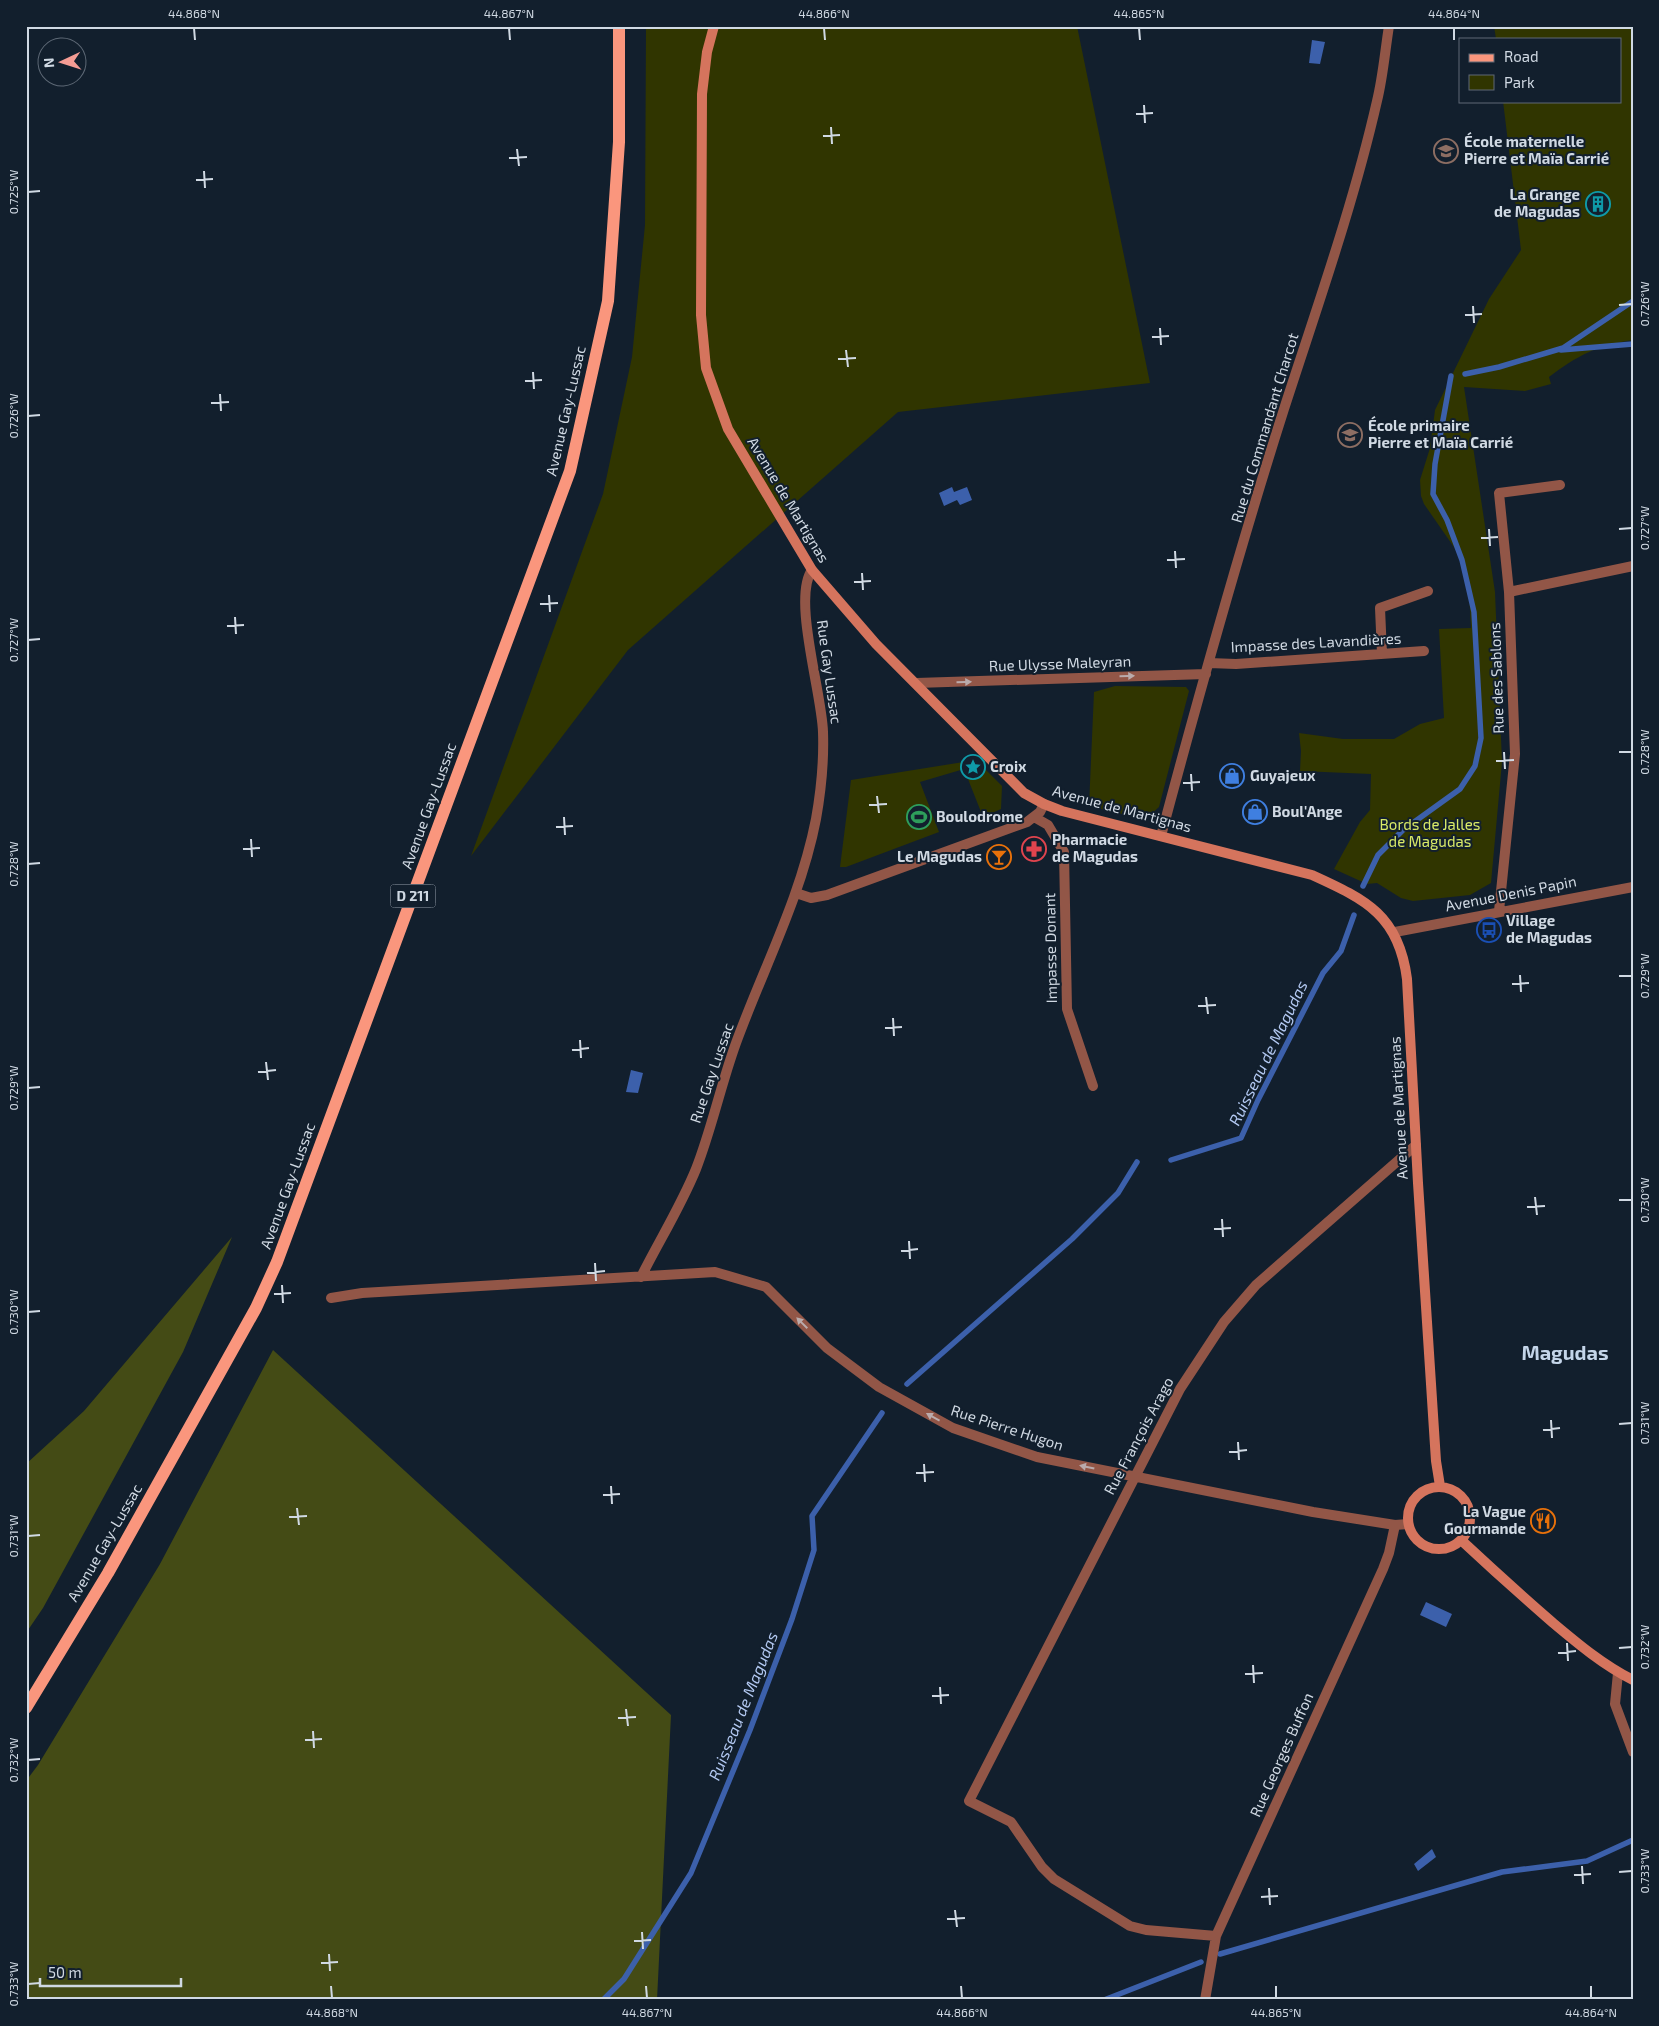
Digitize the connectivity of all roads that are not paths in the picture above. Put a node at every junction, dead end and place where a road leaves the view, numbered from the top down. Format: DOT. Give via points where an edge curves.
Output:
graph roads {
  1 [pos="619,26"];
  2 [pos="714,26"];
  3 [pos="1390,26"];
  4 [pos="1560,485"];
  5 [pos="1633,566"];
  6 [pos="812,570"];
  7 [pos="1428,591"];
  8 [pos="1510,592"];
  9 [pos="1424,651"];
  10 [pos="1382,654"];
  11 [pos="1209,663"];
  12 [pos="1206,674"];
  13 [pos="916,683"];
  14 [pos="1044,804"];
  15 [pos="1034,817"];
  16 [pos="1161,836"];
  17 [pos="1633,887"];
  18 [pos="796,893"];
  19 [pos="1499,911"];
  20 [pos="1395,932"];
  21 [pos="1093,1086"];
  22 [pos="1416,1145"];
  23 [pos="641,1277"];
  24 [pos="331,1298"];
  25 [pos="1135,1477"];
  26 [pos="1440,1486"];
  27 [pos="1408,1524"];
  28 [pos="1395,1525"];
  29 [pos="1461,1540"];
  30 [pos="1618,1673"];
  31 [pos="1633,1680"];
  32 [pos="26,1708"];
  33 [pos="1633,1752"];
  34 [pos="1216,1936"];
  35 [pos="1204,2000"];
  1 -- 32 [label="main road, Avenue Gay-Lussac / D 211" via="619,142 608,301 570,471 274,1270 113,1564"];
  2 -- 6 [label="street, Avenue de Martignas" via="702,94 702,314 706,368 728,429"];
  3 -- 11 [label="street, Rue du Commandant Charcot" via="1377,100 1352,195"];
  4 -- 8 [label="street, Rue des Sablons" via="1499,493"];
  5 -- 8 [label="street"];
  6 -- 13 [label="street, Avenue de Martignas" via="876,644"];
  6 -- 18 [label="street, Rue Gay Lussac" via="806,578 804,603 820,698 822,764 816,819"];
  7 -- 10 [label="street" via="1380,608"];
  8 -- 19 [label="street, Rue des Sablons" via="1515,754"];
  9 -- 10 [label="street, Impasse des Lavandières"];
  10 -- 11 [label="street, Impasse des Lavandières"];
  11 -- 12 [label="street, Rue du Commandant Charcot"];
  13 -- 12 [label="street, Rue Ulysse Maleyran, one-way"];
  12 -- 16 [label="street, Rue du Commandant Charcot"];
  13 -- 14 [label="street, Avenue de Martignas" via="1024,793"];
  14 -- 15 [label="street"];
  14 -- 16 [label="street, Avenue de Martignas"];
  15 -- 18 [label="street" via="827,895 811,898"];
  15 -- 21 [label="street, Impasse Donant" via="1048,825 1064,852 1067,1009"];
  16 -- 20 [label="street, Avenue de Martignas" via="1312,875 1360,900"];
  17 -- 19 [label="street, Avenue Denis Papin"];
  18 -- 23 [label="street, Rue Gay Lussac" via="736,1043 696,1170"];
  19 -- 20 [label="street, Avenue Denis Papin"];
  20 -- 22 [label="street, Avenue de Martignas" via="1404,956 1407,979"];
  22 -- 25 [label="street, Rue François Arago" via="1256,1285 1224,1322 1180,1388"];
  22 -- 26 [label="street, Avenue de Martignas"];
  23 -- 24 [label="street" via="362,1293"];
  25 -- 23 [label="street, Rue Pierre Hugon, one-way" via="1037,1457 953,1428 879,1387 834,1354 766,1287 715,1272"];
  25 -- 28 [label="street, Rue Pierre Hugon"];
  25 -- 34 [label="street, Rue François Arago" via="968,1801 1011,1822 1054,1879 1130,1926"];
  26 -- 27 [label="street" via="1431,1487 1415,1497"];
  26 -- 29 [label="street" via="1459,1494 1470,1511 1470,1522"];
  27 -- 28 [label="street, Rue Pierre Hugon"];
  27 -- 29 [label="street" via="1412,1533 1426,1546 1444,1548"];
  28 -- 34 [label="street, Rue Georges Buffon" via="1389,1553"];
  29 -- 30 [label="street" via="1574,1640"];
  30 -- 31 [label="street"];
  30 -- 33 [label="street" via="1615,1704"];
  34 -- 35 [label="street, Rue Georges Buffon"];
}
